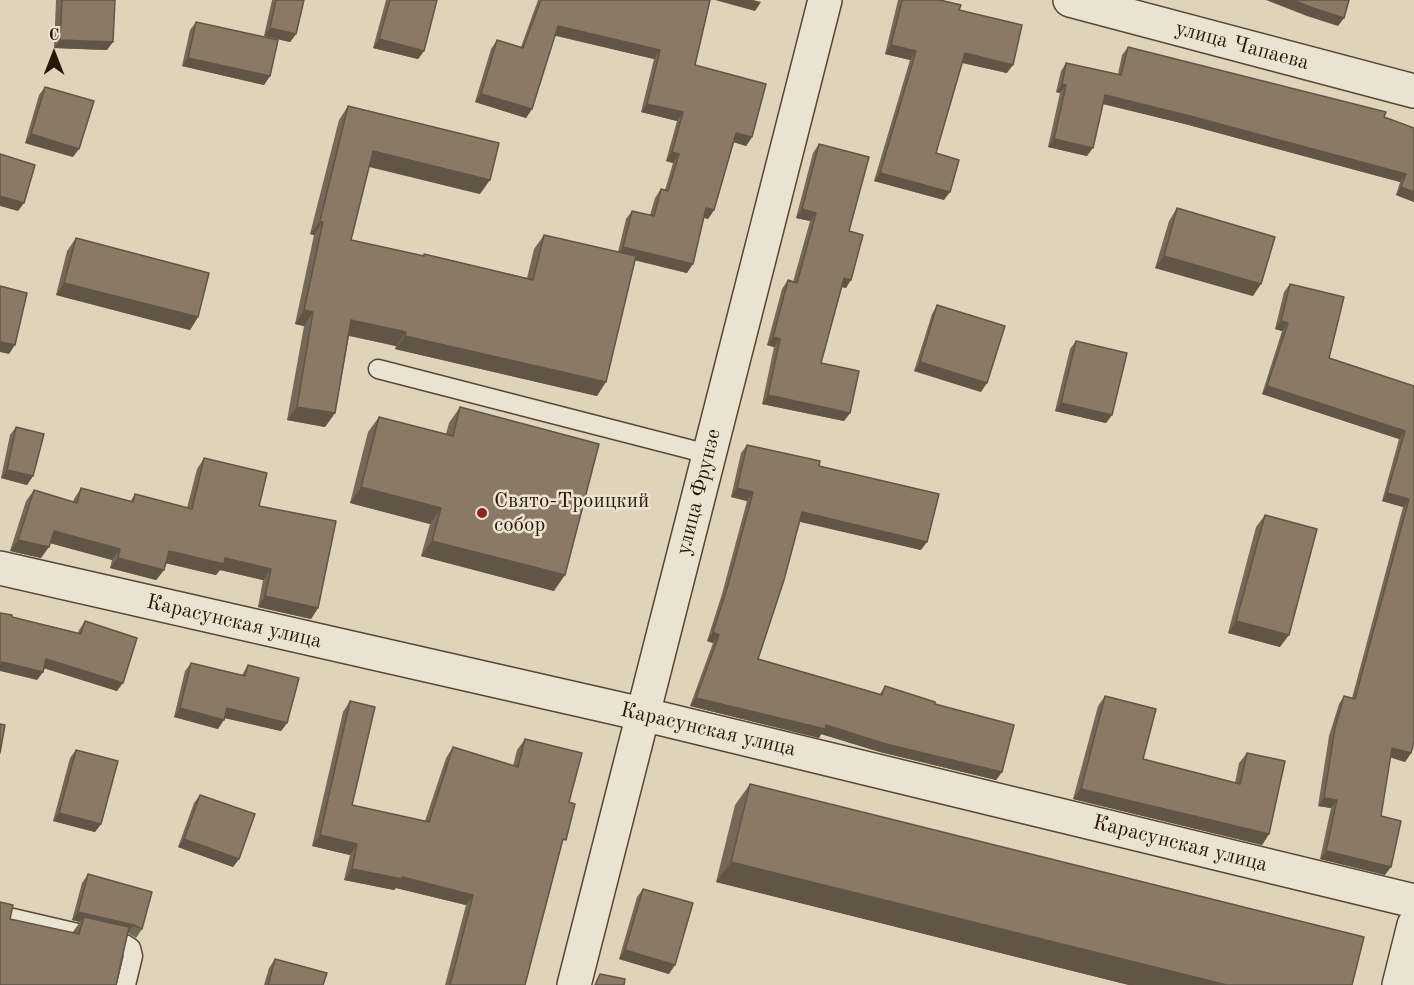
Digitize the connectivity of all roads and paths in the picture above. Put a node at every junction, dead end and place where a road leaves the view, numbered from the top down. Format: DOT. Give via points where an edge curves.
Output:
graph roads {
  1 [pos="825,0"];
  2 [pos="1070,0"];
  3 [pos="1414,91"];
  4 [pos="378,369"];
  5 [pos="708,454"];
  6 [pos="0,568"];
  7 [pos="642,714"];
  8 [pos="1414,901"];
  9 [pos="0,915"];
  10 [pos="1414,925"];
  11 [pos="126,985"];
  12 [pos="574,985"];
  13 [pos="1399,985"];
  1 -- 5 [label="street, улица Фрунзе"];
  2 -- 3 [label="street, улица Чапаева"];
  4 -- 5 [label="lane"];
  5 -- 7 [label="street, улица Фрунзе"];
  6 -- 7 [label="street, Карасунская улица"];
  7 -- 8 [label="street, Карасунская улица"];
  7 -- 12 [label="street, улица Фрунзе"];
  9 -- 11 [label="lane" via="125,944 133,956"];
  10 -- 13 [label="street"];
}
